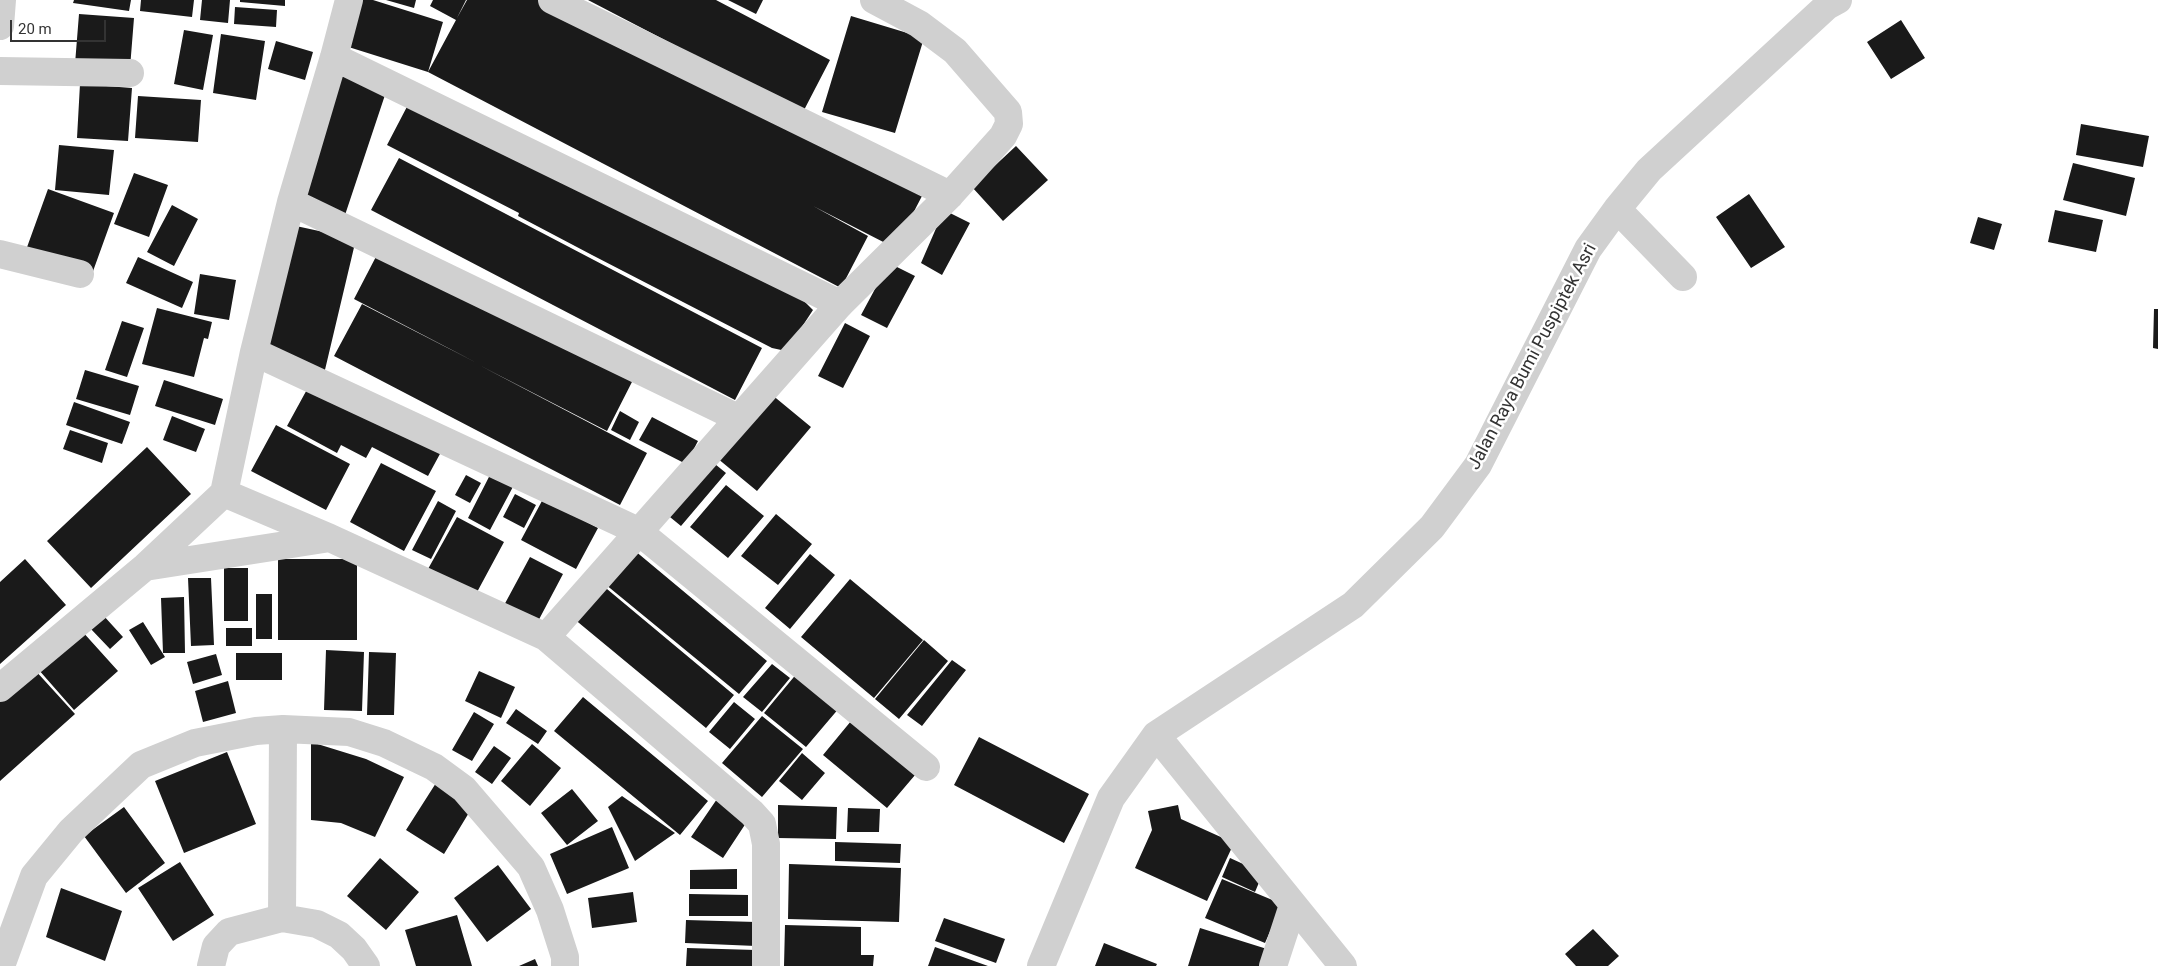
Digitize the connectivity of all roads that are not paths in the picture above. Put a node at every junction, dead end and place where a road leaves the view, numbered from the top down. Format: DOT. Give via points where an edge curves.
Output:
graph roads {
  1 [pos="2,0"];
  2 [pos="349,0"];
  3 [pos="552,0"];
  4 [pos="874,0"];
  5 [pos="1838,0"];
  6 [pos="0,26"];
  7 [pos="334,57"];
  8 [pos="0,71"];
  9 [pos="130,73"];
  10 [pos="950,195"];
  11 [pos="291,202"];
  12 [pos="1618,209"];
  13 [pos="0,254"];
  14 [pos="80,274"];
  15 [pos="1683,277"];
  16 [pos="840,304"];
  17 [pos="254,352"];
  18 [pos="738,418"];
  19 [pos="224,493"];
  20 [pos="638,532"];
  21 [pos="330,538"];
  22 [pos="145,567"];
  23 [pos="546,637"];
  24 [pos="0,688"];
  25 [pos="283,729"];
  26 [pos="1156,735"];
  27 [pos="926,767"];
  28 [pos="1293,905"];
  29 [pos="282,918"];
  30 [pos="1,966"];
  31 [pos="211,966"];
  32 [pos="366,966"];
  33 [pos="565,966"];
  34 [pos="766,966"];
  35 [pos="1041,966"];
  36 [pos="1273,966"];
  37 [pos="1343,966"];
  1 -- 6 [label="street"];
  2 -- 7 [label="street"];
  3 -- 10 [label="street"];
  4 -- 10 [label="street" via="918,24 955,51 1008,112 1009,124 1003,136"];
  5 -- 12 [label="street, Jalan Raya Bumi Puspiptek Asri" via="1827,6 1650,170"];
  7 -- 11 [label="street"];
  7 -- 16 [label="street"];
  8 -- 9 [label="street"];
  10 -- 16 [label="street"];
  11 -- 17 [label="street"];
  11 -- 18 [label="street"];
  12 -- 15 [label="street"];
  12 -- 26 [label="street, Jalan Raya Bumi Puspiptek Asri" via="1588,249 1478,465 1432,527 1353,605"];
  13 -- 14 [label="street"];
  16 -- 18 [label="street"];
  17 -- 19 [label="street"];
  17 -- 20 [label="street"];
  18 -- 20 [label="street"];
  19 -- 21 [label="street"];
  19 -- 22 [label="street"];
  20 -- 23 [label="street"];
  20 -- 27 [label="street"];
  21 -- 22 [label="street"];
  21 -- 23 [label="street"];
  22 -- 24 [label="street"];
  23 -- 34 [label="street" via="762,824 766,844"];
  25 -- 29 [label="street"];
  25 -- 30 [label="street" via="194,743 141,765 71,831 34,876"];
  25 -- 33 [label="street" via="349,732 384,743 434,767 464,789 532,867 550,910"];
  26 -- 28 [label="street"];
  26 -- 35 [label="street, Jalan Raya Bumi Puspiptek Asri" via="1111,798"];
  28 -- 36 [label="street"];
  28 -- 37 [label="street"];
  29 -- 31 [label="street" via="229,932 216,946"];
  29 -- 32 [label="street" via="317,924 339,935"];
}
